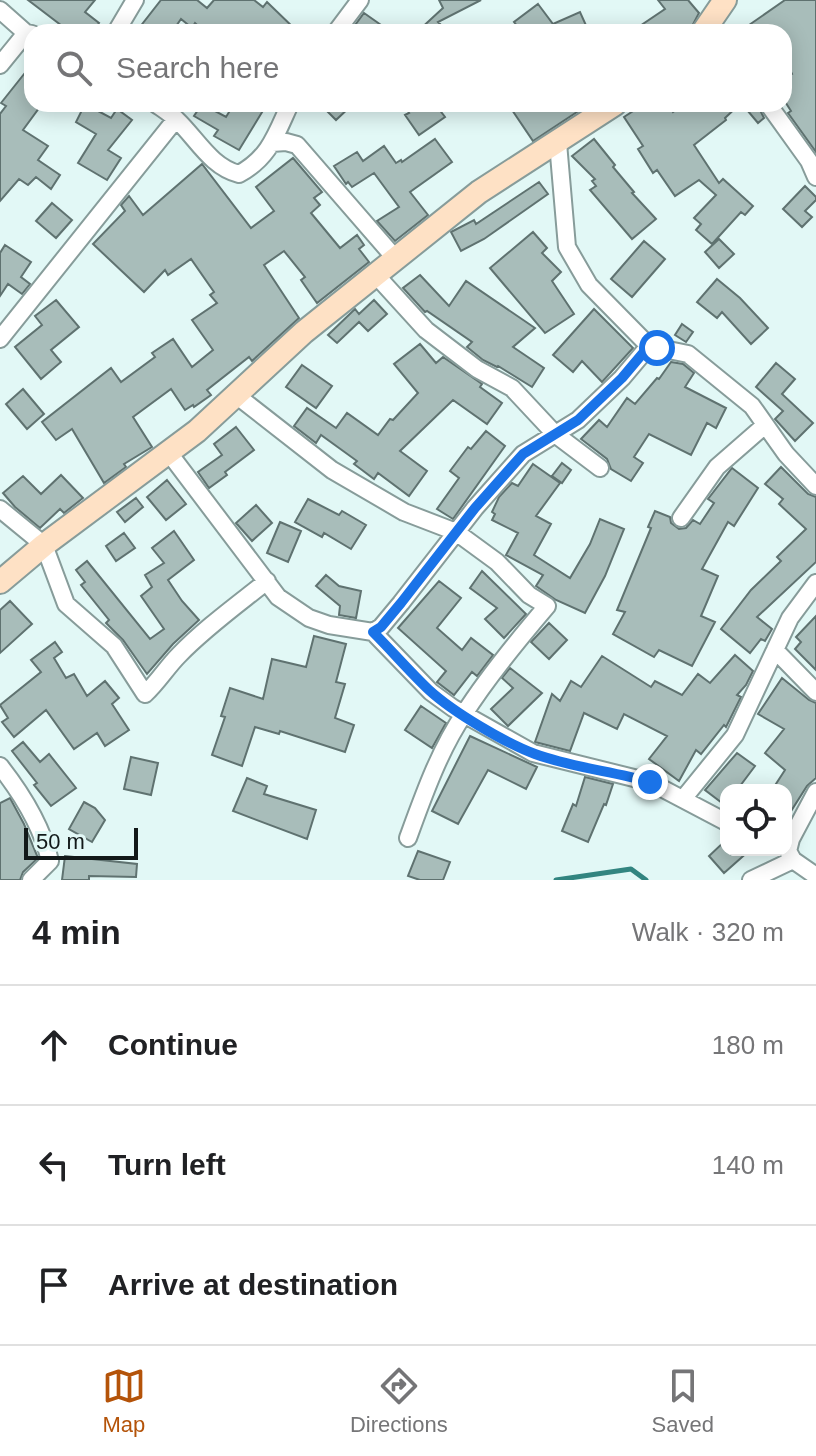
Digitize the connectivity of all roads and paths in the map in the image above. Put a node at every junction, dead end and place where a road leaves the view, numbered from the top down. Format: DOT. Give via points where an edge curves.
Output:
graph roads {
  1 [pos="135,0"];
  2 [pos="360,0"];
  3 [pos="725,0"];
  4 [pos="0,10"];
  5 [pos="121,24"];
  6 [pos="342,24"];
  7 [pos="710,24"];
  8 [pos="24,29"];
  9 [pos="24,39"];
  10 [pos="0,65"];
  11 [pos="167,112"];
  12 [pos="287,112"];
  13 [pos="603,112"];
  14 [pos="774,112"];
  15 [pos="176,119"];
  16 [pos="279,138"];
  17 [pos="558,143"];
  18 [pos="816,177"];
  19 [pos="395,258"];
  20 [pos="375,274"];
  21 [pos="0,339"];
  22 [pos="649,346"];
  23 [pos="236,395"];
  24 [pos="764,426"];
  25 [pos="555,434"];
  26 [pos="169,453"];
  27 [pos="600,468"];
  28 [pos="816,486"];
  29 [pos="0,509"];
  30 [pos="681,518"];
  31 [pos="456,532"];
  32 [pos="44,545"];
  33 [pos="267,581"];
  34 [pos="0,582"];
  35 [pos="816,583"];
  36 [pos="373,632"];
  37 [pos="775,650"];
  38 [pos="816,692"];
  39 [pos="463,714"];
  40 [pos="0,766"];
  41 [pos="816,792"];
  42 [pos="683,799"];
  43 [pos="720,819"];
  44 [pos="792,837"];
  45 [pos="408,838"];
  46 [pos="785,856"];
  47 [pos="791,856"];
  48 [pos="816,876"];
  49 [pos="31,880"];
  50 [pos="751,880"];
  1 -- 5 [label="street"];
  2 -- 6 [label="street"];
  3 -- 7 [label="street"];
  4 -- 8 [label="street"];
  9 -- 10 [label="street"];
  11 -- 15 [label="street"];
  12 -- 16 [label="street"];
  13 -- 17 [label="street"];
  14 -- 18 [label="street"];
  15 -- 16 [label="street" via="210,157 239,174"];
  15 -- 21 [label="street"];
  16 -- 19 [label="street" via="297,145"];
  17 -- 19 [label="street" via="479,192"];
  17 -- 22 [label="street" via="567,247 589,285"];
  19 -- 20 [label="street"];
  20 -- 23 [label="street"];
  20 -- 25 [label="street" via="426,330 512,388"];
  22 -- 24 [label="street" via="688,354 752,406"];
  22 -- 25 [label="street" via="596,404"];
  23 -- 26 [label="street"];
  23 -- 31 [label="street" via="332,470 404,512"];
  24 -- 28 [label="street"];
  24 -- 30 [label="street" via="717,467"];
  25 -- 27 [label="street"];
  25 -- 31 [label="street" via="523,454"];
  26 -- 32 [label="street"];
  26 -- 33 [label="street"];
  29 -- 32 [label="street"];
  31 -- 36 [label="street"];
  31 -- 39 [label="street" via="547,606"];
  32 -- 33 [label="street" via="66,604 114,646 145,694 176,657"];
  32 -- 34 [label="street"];
  33 -- 36 [label="street" via="278,597 309,618"];
  35 -- 37 [label="street"];
  36 -- 39 [label="street" via="431,692"];
  37 -- 38 [label="street"];
  37 -- 42 [label="street" via="735,735"];
  39 -- 42 [label="street" via="533,753 650,782"];
  39 -- 45 [label="street"];
  40 -- 49 [label="street" via="34,816 47,847 50,861"];
  41 -- 44 [label="street"];
  42 -- 43 [label="street"];
  46 -- 50 [label="street"];
  47 -- 48 [label="street"];
}
